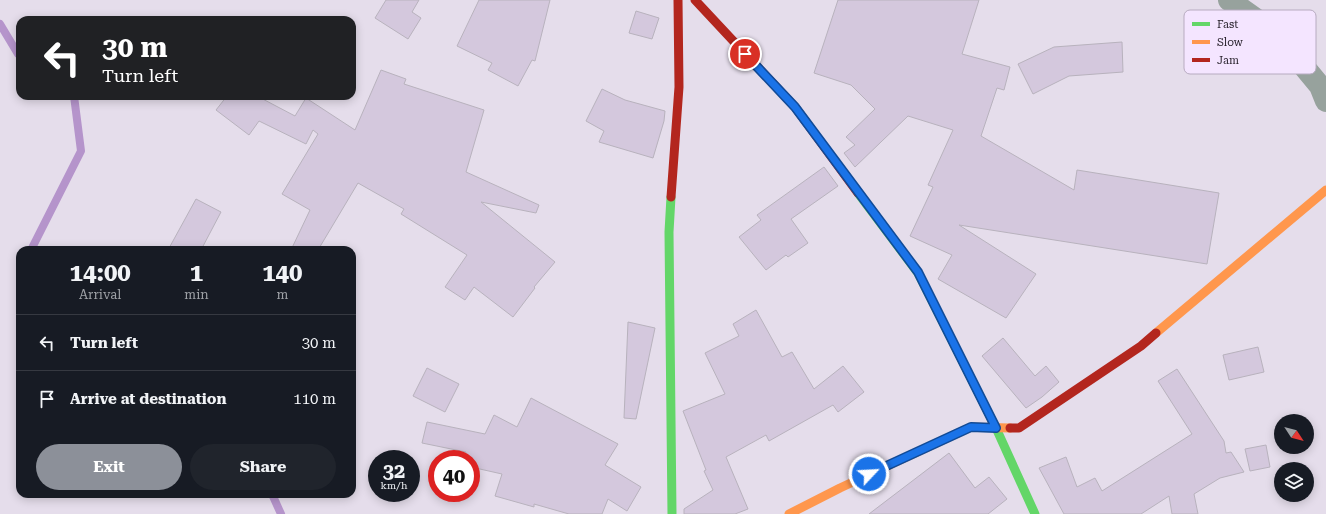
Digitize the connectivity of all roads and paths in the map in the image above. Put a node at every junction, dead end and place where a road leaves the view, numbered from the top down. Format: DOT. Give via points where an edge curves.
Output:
graph roads {
  1 [pos="678,0"];
  2 [pos="695,0"];
  3 [pos="1229,0"];
  4 [pos="1243,10"];
  5 [pos="1310,74"];
  6 [pos="1326,101"];
  7 [pos="1326,190"];
  8 [pos="996,428"];
  9 [pos="672,514"];
  10 [pos="789,514"];
  11 [pos="1035,514"];
  1 -- 9 [label="street" via="679,87 670,232"];
  2 -- 8 [label="street" via="795,107 918,272"];
  3 -- 4 [label="street"];
  5 -- 6 [label="street" via="1320,86"];
  7 -- 8 [label="street" via="1141,346 1019,428"];
  8 -- 10 [label="street" via="971,427"];
  8 -- 11 [label="street"];
}
